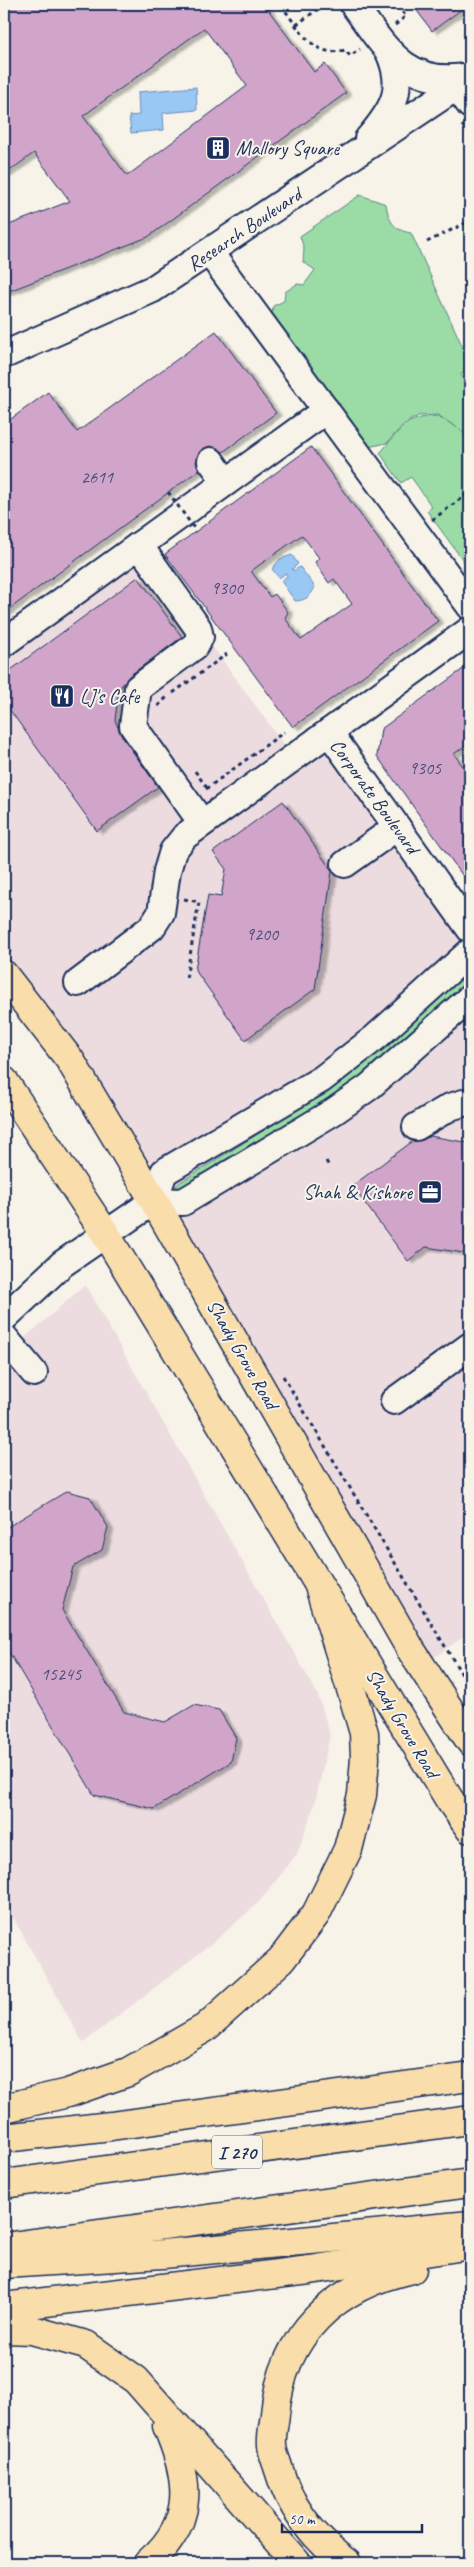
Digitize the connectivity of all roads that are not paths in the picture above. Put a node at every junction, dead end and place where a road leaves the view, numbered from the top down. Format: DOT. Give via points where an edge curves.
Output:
graph roads {
  1 [pos="353,4"];
  2 [pos="389,52"];
  3 [pos="466,94"];
  4 [pos="341,163"];
  5 [pos="210,253"];
  6 [pos="4,356"];
  7 [pos="326,410"];
  8 [pos="211,461"];
  9 [pos="226,482"];
  10 [pos="139,545"];
  11 [pos="470,606"];
  12 [pos="470,630"];
  13 [pos="4,643"];
  14 [pos="329,732"];
  15 [pos="199,804"];
  16 [pos="397,827"];
  17 [pos="344,864"];
  18 [pos="470,930"];
  19 [pos="470,952"];
  20 [pos="4,975"];
  21 [pos="78,984"];
  22 [pos="470,998"];
  23 [pos="4,1081"];
  24 [pos="470,1101"];
  25 [pos="416,1127"];
  26 [pos="154,1201"];
  27 [pos="105,1233"];
  28 [pos="4,1318"];
  29 [pos="4,1337"];
  30 [pos="470,1346"];
  31 [pos="34,1373"];
  32 [pos="394,1401"];
  33 [pos="319,1586"];
  34 [pos="470,1741"];
  35 [pos="470,1829"];
  36 [pos="470,2077"];
  37 [pos="4,2108"];
  38 [pos="470,2120"];
  39 [pos="4,2138"];
  40 [pos="4,2184"];
  41 [pos="470,2184"];
  42 [pos="470,2225"];
  43 [pos="470,2245"];
  44 [pos="4,2247"];
  45 [pos="470,2256"];
  46 [pos="4,2264"];
  47 [pos="4,2307"];
  48 [pos="4,2329"];
  49 [pos="156,2401"];
  50 [pos="148,2563"];
  51 [pos="297,2563"];
  52 [pos="347,2563"];
  1 -- 2 [label="street"];
  2 -- 3 [label="street" via="412,71 425,76 455,79"];
  2 -- 4 [label="street" via="397,77 394,102 368,140"];
  3 -- 4 [label="street, Research Boulevard"];
  4 -- 5 [label="street, Research Boulevard"];
  5 -- 6 [label="street, Research Boulevard" via="153,289"];
  5 -- 7 [label="street"];
  7 -- 9 [label="street"];
  7 -- 11 [label="street"];
  8 -- 9 [label="street"];
  9 -- 10 [label="street" via="203,517"];
  10 -- 13 [label="street"];
  10 -- 15 [label="street" via="200,632 195,646 138,688 132,724"];
  12 -- 14 [label="street, Corporate Boulevard"];
  14 -- 15 [label="street"];
  14 -- 16 [label="street, Corporate Boulevard"];
  15 -- 21 [label="street" via="186,836 174,851 167,870 161,914 152,928"];
  16 -- 17 [label="street"];
  16 -- 18 [label="street, Corporate Boulevard"];
  19 -- 26 [label="street" via="376,1037 322,1079 164,1172"];
  20 -- 26 [label="main road, Shady Grove Road" via="70,1060"];
  22 -- 26 [label="street" via="369,1087 334,1112 183,1202"];
  23 -- 27 [label="main road, Shady Grove Road"];
  24 -- 25 [label="street" via="450,1107"];
  26 -- 27 [label="street"];
  26 -- 34 [label="main road, Shady Grove Road" via="412,1650"];
  27 -- 28 [label="street" via="62,1264"];
  27 -- 33 [label="main road, Shady Grove Road"];
  29 -- 31 [label="street"];
  30 -- 32 [label="street"];
  33 -- 35 [label="main road, Shady Grove Road"];
  33 -- 37 [label="main road" via="364,1733 365,1758 362,1795 348,1849 316,1914 281,1960 205,2028 128,2072 68,2093"];
  36 -- 39 [label="main road, I 270"];
  38 -- 40 [label="main road, I 270"];
  41 -- 44 [label="main road"];
  42 -- 46 [label="main road" via="163,2254"];
  43 -- 47 [label="main road" via="310,2270"];
  45 -- 52 [label="main road" via="387,2274 355,2288 331,2304 311,2324 290,2355 276,2396 272,2445 284,2487 295,2508 311,2530"];
  48 -- 49 [label="main road" via="32,2330 86,2345 136,2380"];
  49 -- 50 [label="main road" via="180,2456 186,2490 181,2515 165,2549"];
  49 -- 51 [label="main road"];
}
